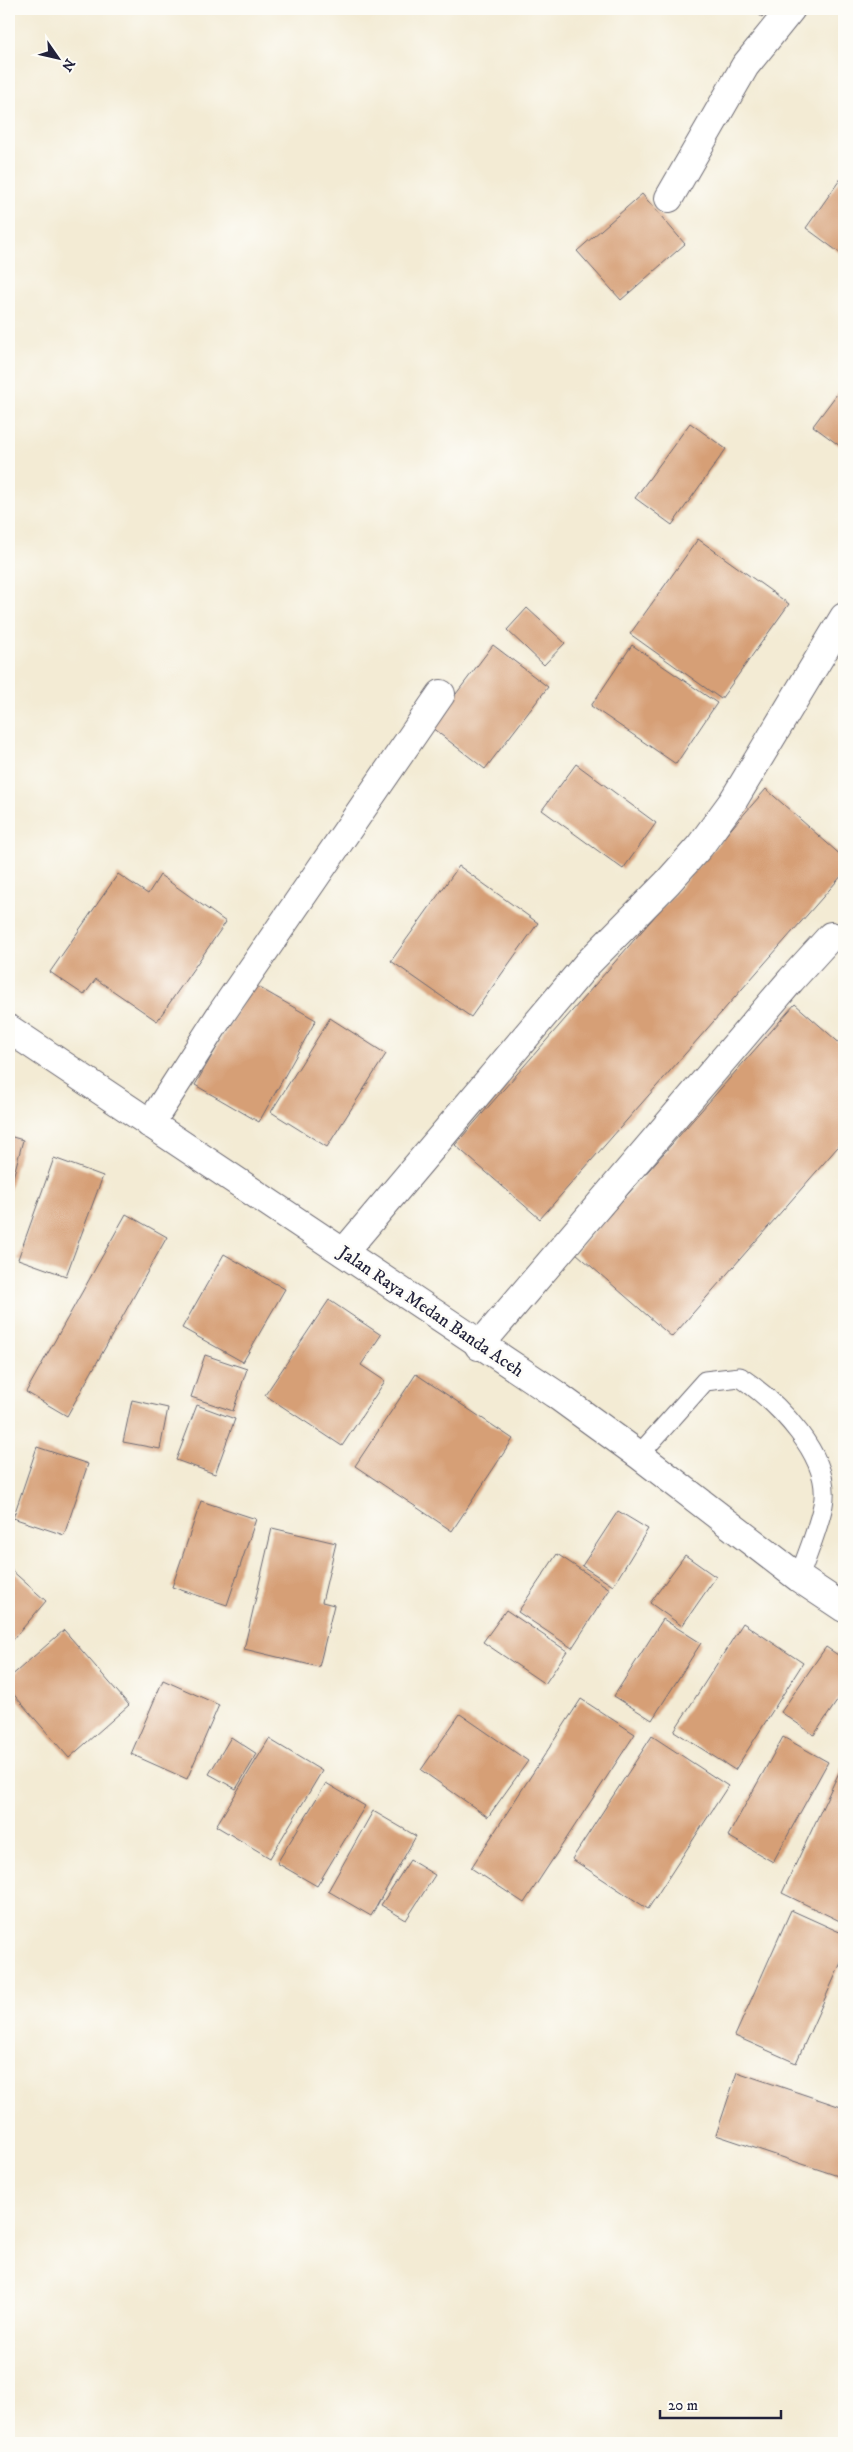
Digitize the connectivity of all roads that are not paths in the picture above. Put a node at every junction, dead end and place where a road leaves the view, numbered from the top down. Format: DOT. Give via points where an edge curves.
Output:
graph roads {
  1 [pos="791,9"];
  2 [pos="670,198"];
  3 [pos="844,617"];
  4 [pos="441,694"];
  5 [pos="831,936"];
  6 [pos="9,1029"];
  7 [pos="150,1124"];
  8 [pos="344,1252"];
  9 [pos="479,1346"];
  10 [pos="639,1455"];
  11 [pos="799,1578"];
  12 [pos="844,1608"];
  1 -- 2 [label="main road" via="745,66"];
  3 -- 8 [label="main road" via="733,801 700,846 587,964"];
  4 -- 7 [label="main road" via="221,1014"];
  5 -- 9 [label="main road"];
  6 -- 7 [label="main road, Jalan Raya Medan Banda Aceh"];
  7 -- 8 [label="main road, Jalan Raya Medan Banda Aceh"];
  8 -- 9 [label="main road, Jalan Raya Medan Banda Aceh"];
  9 -- 10 [label="main road, Jalan Raya Medan Banda Aceh" via="555,1394"];
  10 -- 11 [label="main road, Jalan Raya Medan Banda Aceh"];
  10 -- 11 [label="lane" via="705,1381 740,1377 764,1393 804,1440 823,1476 823,1504"];
  11 -- 12 [label="main road, Jalan Raya Medan Banda Aceh"];
}
